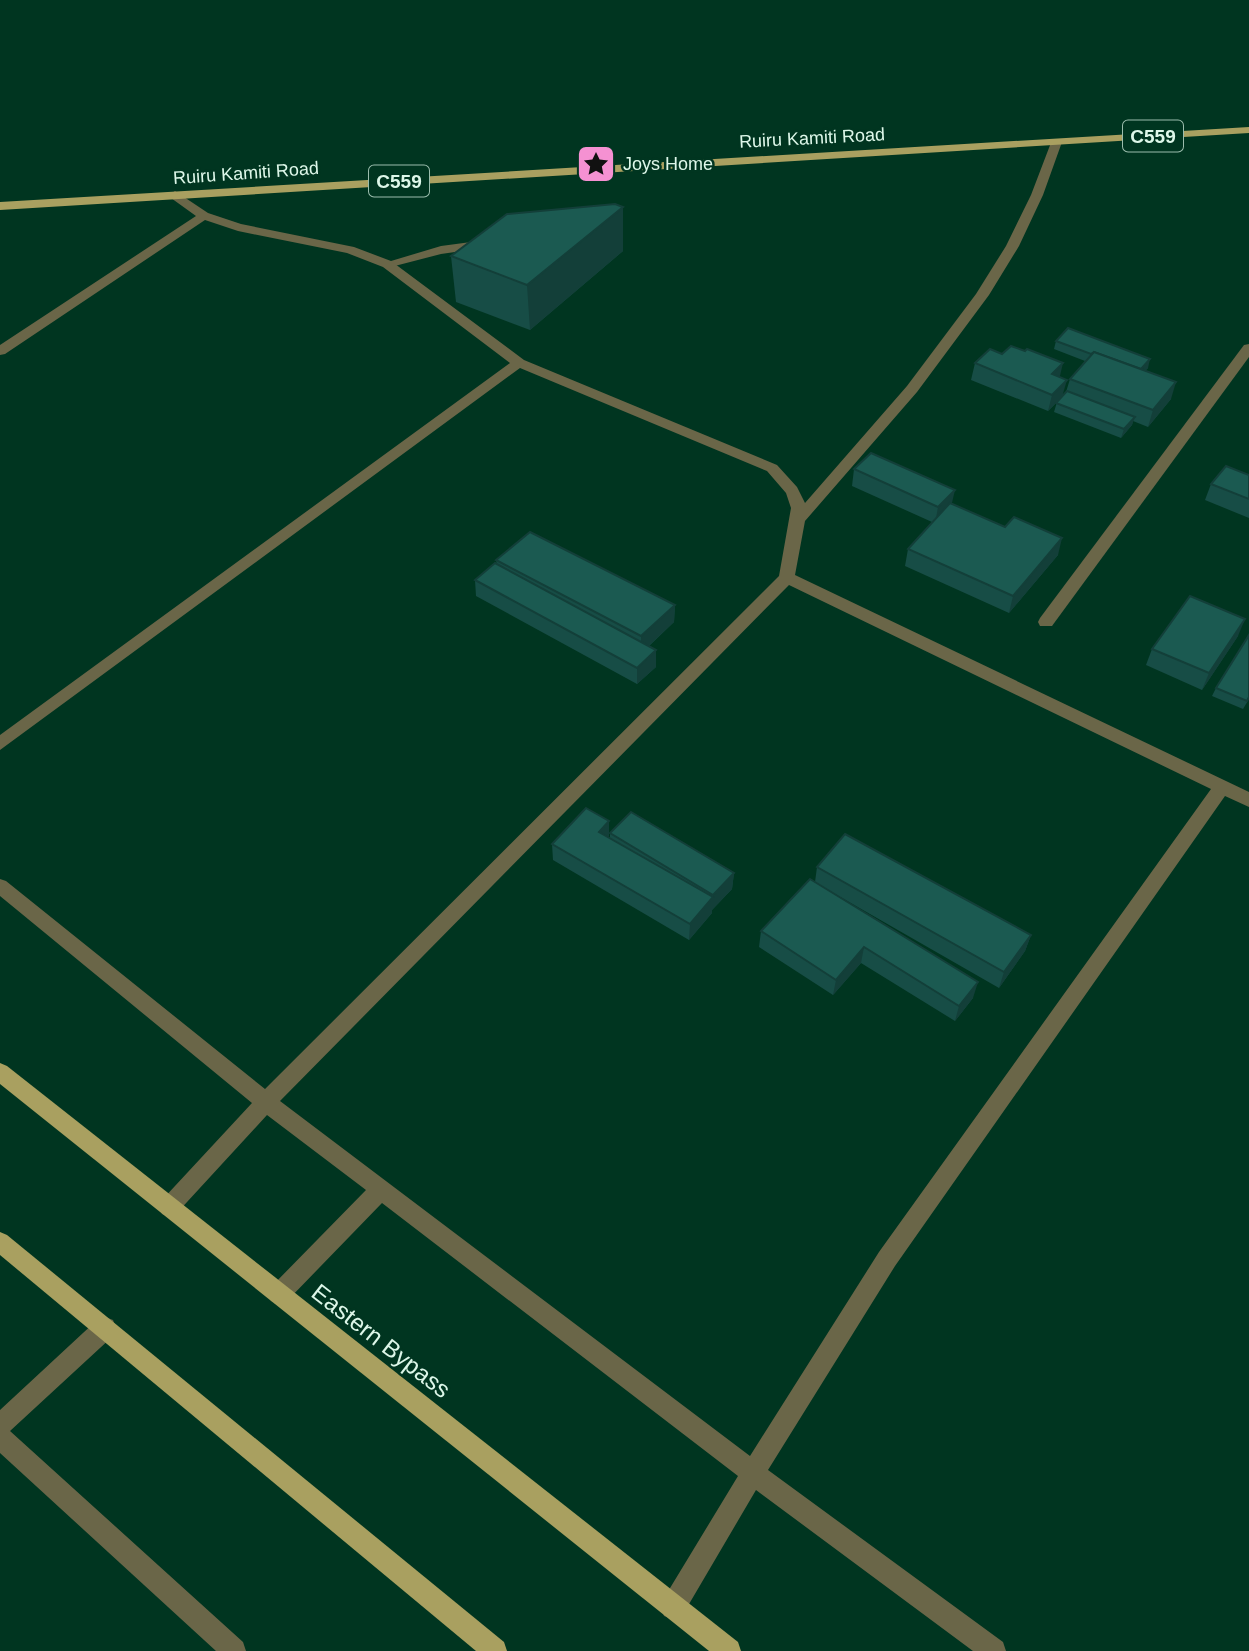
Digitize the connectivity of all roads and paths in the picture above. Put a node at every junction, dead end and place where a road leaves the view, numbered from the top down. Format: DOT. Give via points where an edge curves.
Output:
graph roads {
  1 [pos="1249,130"];
  2 [pos="1056,142"];
  3 [pos="175,195"];
  4 [pos="0,206"];
  5 [pos="204,216"];
  6 [pos="494,243"];
  7 [pos="387,264"];
  8 [pos="1249,348"];
  9 [pos="0,351"];
  10 [pos="519,363"];
  11 [pos="799,519"];
  12 [pos="787,578"];
  13 [pos="1046,622"];
  14 [pos="0,744"];
  15 [pos="1220,789"];
  16 [pos="1249,800"];
  17 [pos="0,886"];
  18 [pos="0,1072"];
  19 [pos="266,1102"];
  20 [pos="381,1189"];
  21 [pos="169,1207"];
  22 [pos="0,1242"];
  23 [pos="279,1294"];
  24 [pos="105,1328"];
  25 [pos="0,1425"];
  26 [pos="0,1437"];
  27 [pos="753,1472"];
  28 [pos="673,1607"];
  29 [pos="234,1651"];
  30 [pos="495,1651"];
  31 [pos="729,1651"];
  32 [pos="994,1651"];
  1 -- 2 [label="main road, Ruiru Kamiti Road / C559"];
  2 -- 3 [label="main road, Ruiru Kamiti Road / C559"];
  2 -- 11 [label="street" via="1044,184 1002,263 926,373"];
  3 -- 4 [label="main road, Ruiru Kamiti Road / C559"];
  3 -- 5 [label="street"];
  5 -- 7 [label="street" via="350,250"];
  5 -- 9 [label="street"];
  6 -- 7 [label="street"];
  7 -- 10 [label="street"];
  8 -- 13 [label="street"];
  10 -- 11 [label="street" via="772,468 796,497"];
  10 -- 14 [label="street"];
  11 -- 12 [label="street" via="787,560"];
  12 -- 15 [label="street"];
  12 -- 19 [label="street"];
  15 -- 16 [label="street"];
  15 -- 27 [label="street" via="887,1259"];
  17 -- 19 [label="street"];
  18 -- 21 [label="main road, Eastern Bypass"];
  19 -- 20 [label="street"];
  19 -- 21 [label="street"];
  20 -- 23 [label="street"];
  20 -- 27 [label="street"];
  21 -- 23 [label="main road, Eastern Bypass"];
  22 -- 24 [label="main road"];
  23 -- 28 [label="main road, Eastern Bypass"];
  24 -- 25 [label="street"];
  24 -- 30 [label="main road"];
  26 -- 29 [label="street"];
  27 -- 28 [label="street"];
  27 -- 32 [label="street"];
  28 -- 31 [label="main road, Eastern Bypass"];
}
